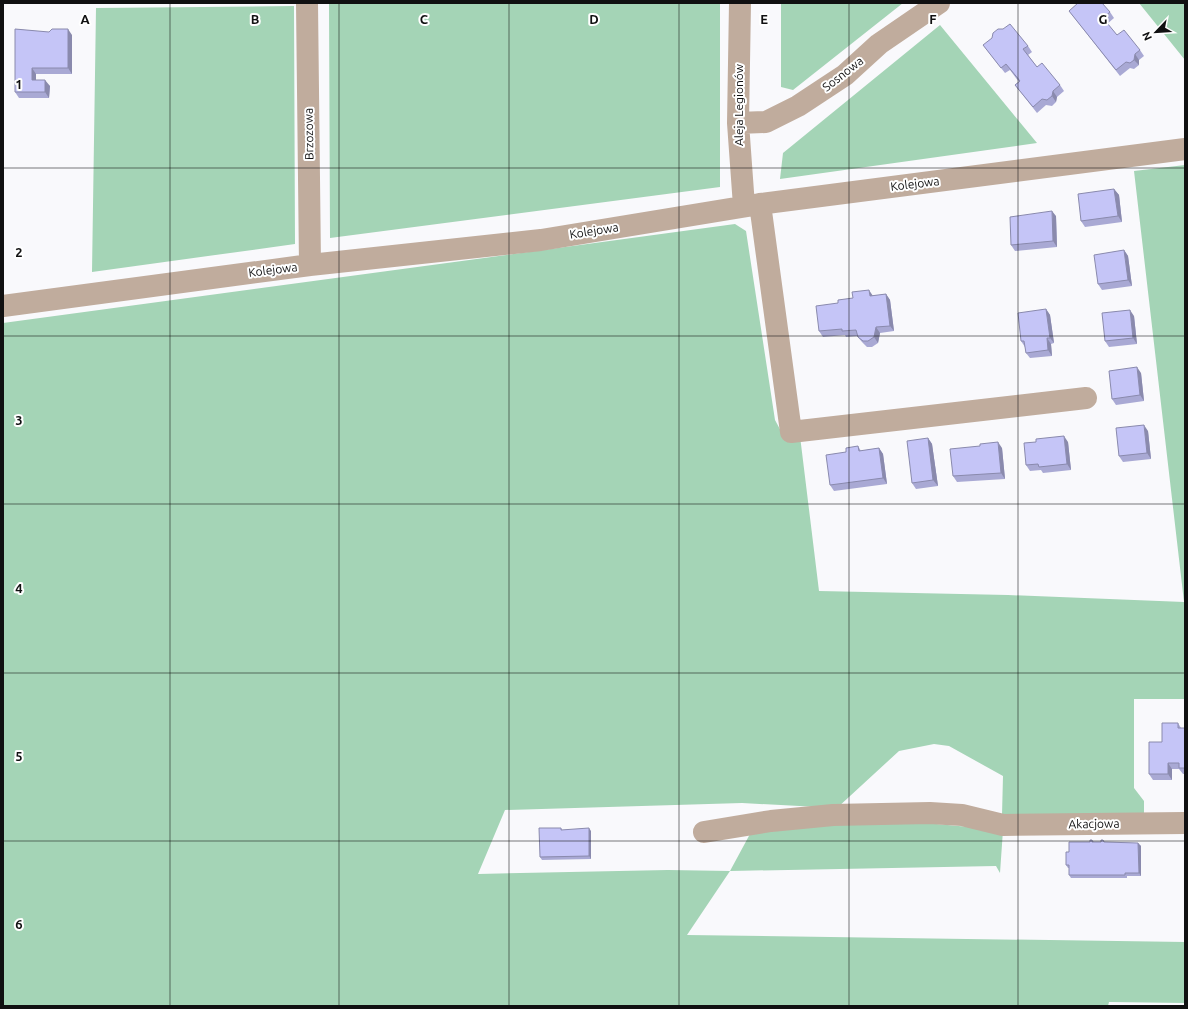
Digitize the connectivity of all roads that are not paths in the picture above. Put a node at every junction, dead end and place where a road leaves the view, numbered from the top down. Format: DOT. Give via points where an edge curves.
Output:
graph roads {
  1 [pos="307,3"];
  2 [pos="740,3"];
  3 [pos="939,3"];
  4 [pos="738,123"];
  5 [pos="1185,149"];
  6 [pos="752,205"];
  7 [pos="310,265"];
  8 [pos="3,306"];
  9 [pos="1086,398"];
  10 [pos="1185,823"];
  11 [pos="704,832"];
  1 -- 7 [label="street, Brzozowa"];
  2 -- 4 [label="street, Aleja Legionów"];
  3 -- 4 [label="street, Sosnowa" via="879,44 845,75 798,106 766,122"];
  4 -- 6 [label="street, Aleja Legionów"];
  5 -- 6 [label="street, Kolejowa"];
  6 -- 7 [label="street, Kolejowa" via="541,240"];
  6 -- 9 [label="street, Aleja Legionów" via="791,432"];
  7 -- 8 [label="street, Kolejowa"];
  10 -- 11 [label="street, Akacjowa" via="1003,825 962,815 936,813 833,815 771,821"];
}
